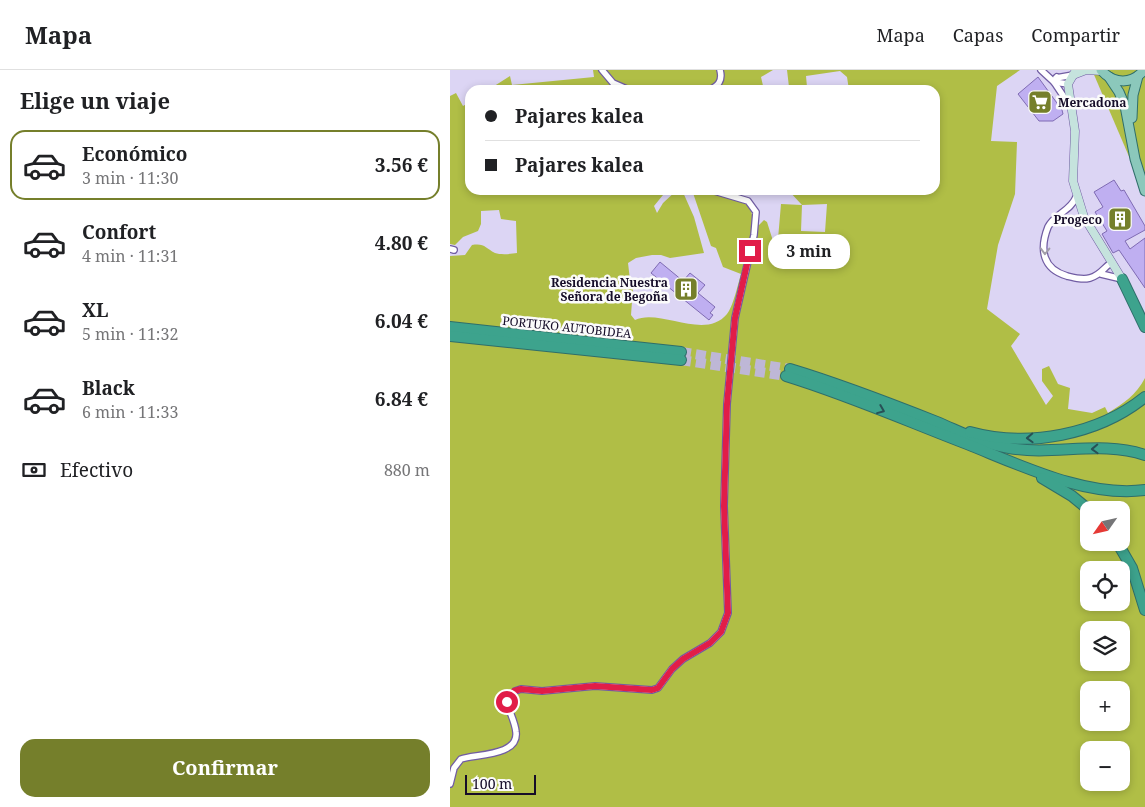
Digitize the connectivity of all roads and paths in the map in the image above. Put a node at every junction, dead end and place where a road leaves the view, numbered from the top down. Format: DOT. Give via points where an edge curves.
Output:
graph roads {
  1 [pos="602,70"];
  2 [pos="720,70"];
  3 [pos="1041,70"];
  4 [pos="1075,72"];
  5 [pos="1104,73"];
  6 [pos="1141,73"];
  7 [pos="1054,79"];
  8 [pos="1068,84"];
  9 [pos="618,85"];
  10 [pos="717,85"];
  11 [pos="1073,110"];
  12 [pos="1145,176"];
  13 [pos="1145,190"];
  14 [pos="727,195"];
  15 [pos="1076,197"];
  16 [pos="1111,263"];
  17 [pos="1101,274"];
  18 [pos="1122,279"];
  19 [pos="1145,316"];
  20 [pos="450,327"];
  21 [pos="1145,327"];
  22 [pos="450,336"];
  23 [pos="1145,387"];
  24 [pos="1145,397"];
  25 [pos="1126,409"];
  26 [pos="940,423"];
  27 [pos="1144,455"];
  28 [pos="1001,458"];
  29 [pos="1145,490"];
  30 [pos="1080,503"];
  31 [pos="1122,551"];
  32 [pos="1145,610"];
  33 [pos="450,784"];
  1 -- 9 [label="street"];
  2 -- 10 [label="street" via="722,78"];
  3 -- 7 [label="street"];
  4 -- 5 [label="street"];
  4 -- 7 [label="street"];
  4 -- 8 [label="street"];
  5 -- 6 [label="main road" via="1121,81"];
  5 -- 13 [label="main road" via="1125,106 1135,159"];
  6 -- 12 [label="main road" via="1133,95 1133,123"];
  7 -- 8 [label="street"];
  7 -- 11 [label="street"];
  8 -- 11 [label="street"];
  11 -- 15 [label="street" via="1072,167"];
  14 -- 33 [label="street" via="748,201 756,212 754,236 735,318 727,404 724,506 728,613 721,632 710,643 683,659 658,688 652,690 595,686 514,691 507,702 517,734 515,741 505,750 461,759 454,768"];
  15 -- 16 [label="street" via="1084,218"];
  15 -- 17 [label="street, one-way" via="1049,226 1045,259 1052,270 1073,278 1088,279"];
  16 -- 17 [label="street"];
  16 -- 18 [label="street"];
  17 -- 18 [label="street"];
  18 -- 19 [label="highway"];
  18 -- 21 [label="highway"];
  20 -- 22 [label="highway, PORTUKO AUTOBIDEA" via="681,356"];
  23 -- 25 [label="highway"];
  24 -- 25 [label="highway"];
  25 -- 26 [label="highway, one-way" via="1094,425 1041,438 994,437"];
  27 -- 26 [label="highway, one-way" via="1112,448 1039,451 1008,448 975,440"];
  26 -- 28 [label="highway, one-way" via="877,399 788,373"];
  28 -- 29 [label="highway" via="1096,488 1121,492"];
  28 -- 30 [label="highway" via="1056,486"];
  31 -- 32 [label="highway" via="1132,568"];
}
